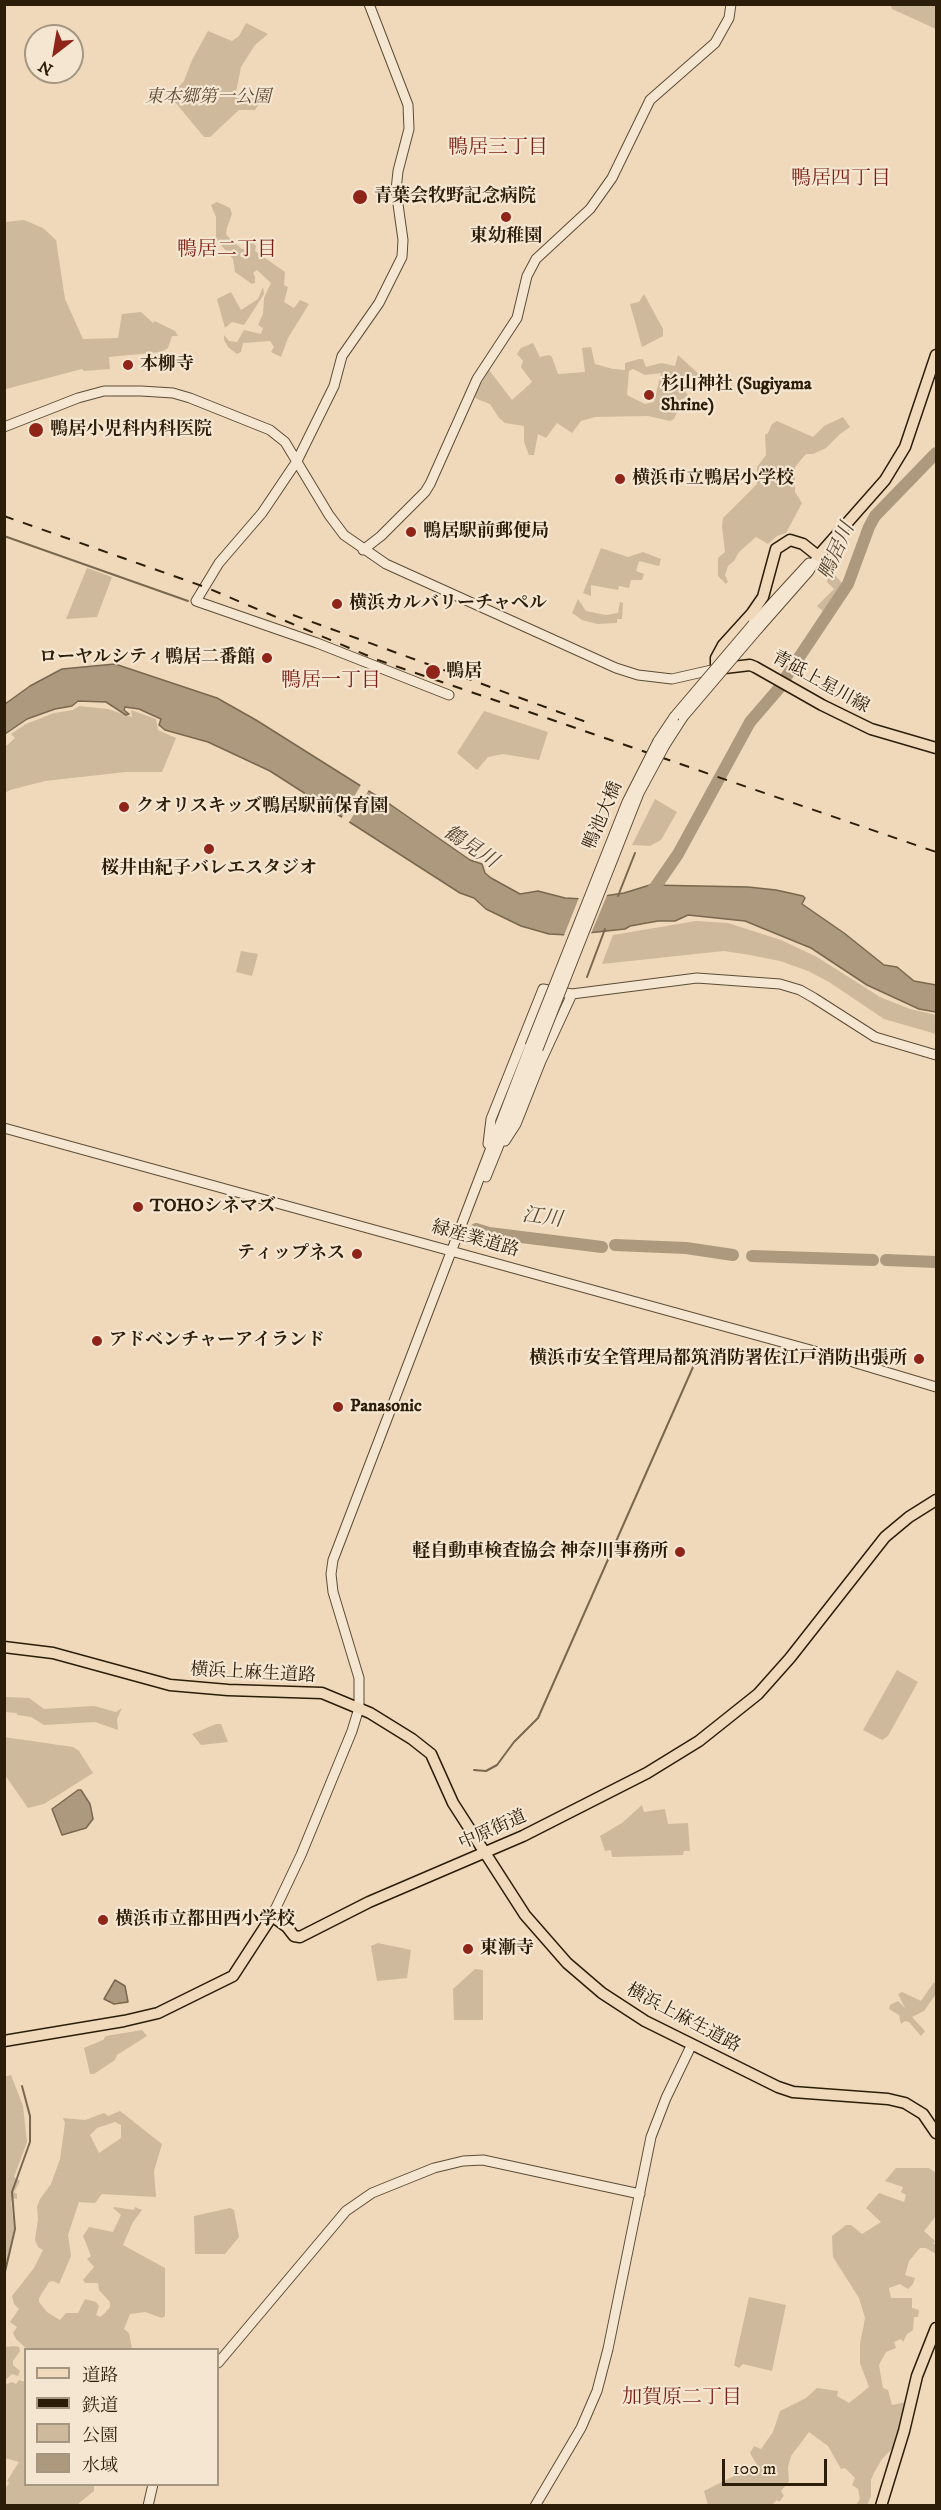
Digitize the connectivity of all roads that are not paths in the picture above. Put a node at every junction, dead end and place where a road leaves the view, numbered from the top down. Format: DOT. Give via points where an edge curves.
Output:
graph roads {
  1 [pos="369,4"];
  2 [pos="731,4"];
  3 [pos="936,355"];
  4 [pos="4,427"];
  5 [pos="297,461"];
  6 [pos="363,550"];
  7 [pos="818,556"];
  8 [pos="717,669"];
  9 [pos="449,695"];
  10 [pos="936,748"];
  11 [pos="572,994"];
  12 [pos="936,1054"];
  13 [pos="4,1128"];
  14 [pos="490,1159"];
  15 [pos="453,1251"];
  16 [pos="936,1387"];
  17 [pos="936,1500"];
  18 [pos="4,1647"];
  19 [pos="359,1708"];
  20 [pos="486,1853"];
  21 [pos="272,1916"];
  22 [pos="4,2041"];
  23 [pos="692,2044"];
  24 [pos="936,2133"];
  25 [pos="640,2194"];
  26 [pos="936,2328"];
  27 [pos="219,2362"];
  28 [pos="153,2486"];
  29 [pos="148,2505"];
  30 [pos="535,2505"];
  31 [pos="881,2505"];
  1 -- 5 [label="street" via="408,105 409,129 396,190 404,247 379,303 339,361 334,386"];
  2 -- 6 [label="street" via="716,43 650,100 612,178 590,209 536,259 527,276 517,318 477,379 430,484"];
  3 -- 7 [label="main road" via="900,457 885,480"];
  4 -- 5 [label="street" via="97,393 173,393 270,430 285,442"];
  5 -- 6 [label="street" via="337,526"];
  5 -- 9 [label="street" via="262,513 219,563 196,602 317,643"];
  6 -- 8 [label="street" via="434,587 616,668 672,679"];
  7 -- 8 [label="main road" via="790,540 776,549 763,597 723,645 716,657"];
  7 -- 14 [label="street, 鴨池大橋, bridge" via="804,567 681,720 644,782"];
  8 -- 10 [label="main road, 青砥上星川線" via="750,665 871,729"];
  11 -- 12 [label="street" via="697,978 780,984 807,994 875,1037"];
  11 -- 14 [label="street" via="516,1124"];
  11 -- 14 [label="street" via="543,989 491,1119"];
  13 -- 15 [label="street, 緑産業道路"];
  14 -- 15 [label="street"];
  15 -- 16 [label="street, 緑産業道路"];
  15 -- 19 [label="street" via="333,1560 333,1592 359,1678"];
  17 -- 20 [label="main road, 中原街道" via="889,1532 772,1679 699,1741 587,1805"];
  18 -- 19 [label="main road, 横浜上麻生道路" via="53,1653 170,1685 322,1693"];
  19 -- 20 [label="main road, 横浜上麻生道路" via="431,1754 453,1803"];
  19 -- 21 [label="street"];
  20 -- 21 [label="main road, 中原街道" via="354,1909 300,1937"];
  20 -- 23 [label="main road, 横浜上麻生道路" via="525,1914 567,1963 620,2006"];
  21 -- 22 [label="main road" via="233,1976 177,2004 141,2018"];
  23 -- 24 [label="main road, 横浜上麻生道路" via="794,2092 904,2103 923,2114"];
  23 -- 25 [label="street" via="651,2138"];
  25 -- 27 [label="street" via="483,2160 434,2168 354,2204"];
  25 -- 30 [label="street" via="597,2391 581,2428"];
  26 -- 31 [label="main road" via="917,2376"];
  28 -- 29 [label="street"];
}
